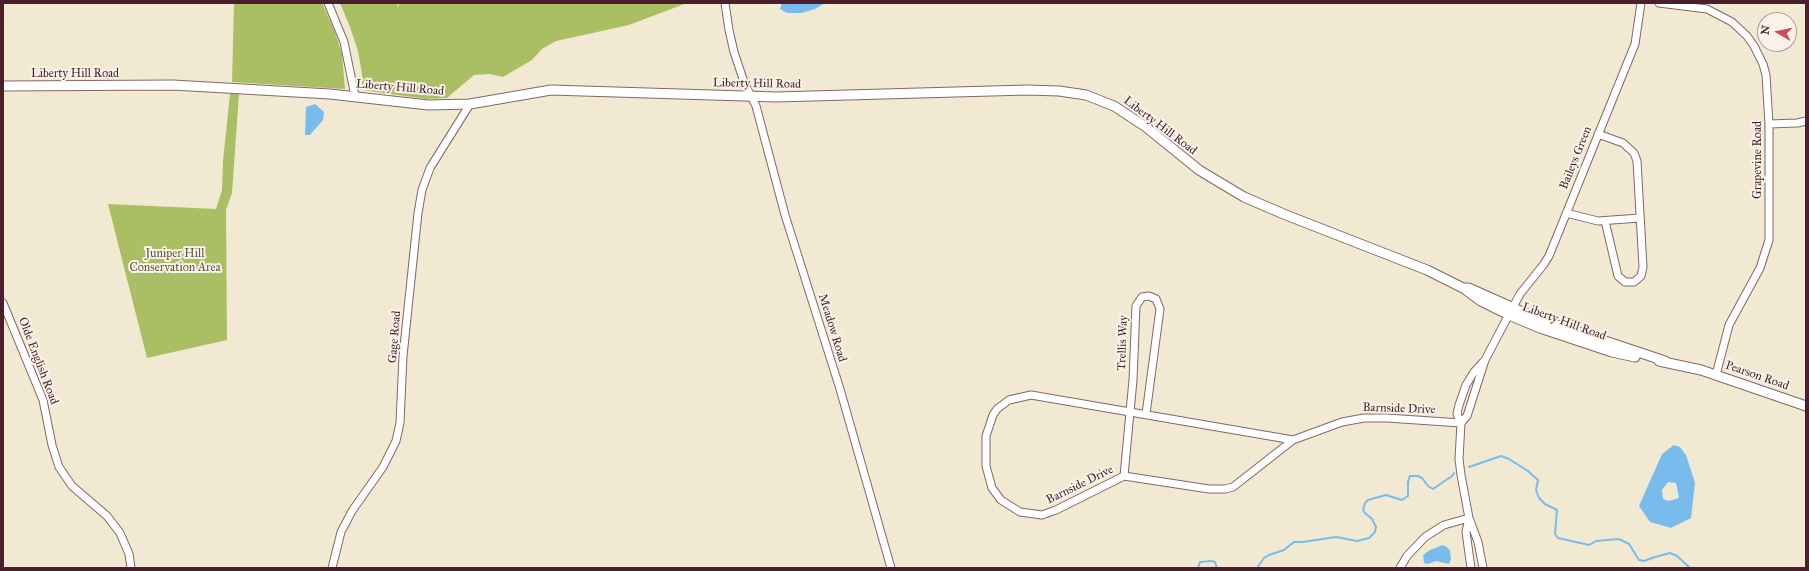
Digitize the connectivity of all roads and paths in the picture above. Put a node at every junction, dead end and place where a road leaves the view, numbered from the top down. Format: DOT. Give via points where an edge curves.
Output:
graph roads {
  1 [pos="328,3"];
  2 [pos="725,3"];
  3 [pos="1641,3"];
  4 [pos="1659,3"];
  5 [pos="3,86"];
  6 [pos="355,96"];
  7 [pos="752,96"];
  8 [pos="470,104"];
  9 [pos="1806,121"];
  10 [pos="1769,124"];
  11 [pos="1598,134"];
  12 [pos="1566,213"];
  13 [pos="1640,218"];
  14 [pos="1605,221"];
  15 [pos="3,303"];
  16 [pos="1510,312"];
  17 [pos="1485,360"];
  18 [pos="1701,370"];
  19 [pos="1716,375"];
  20 [pos="1806,406"];
  21 [pos="1129,412"];
  22 [pos="1146,414"];
  23 [pos="1461,423"];
  24 [pos="1293,440"];
  25 [pos="1124,476"];
  26 [pos="1469,518"];
  27 [pos="132,568"];
  28 [pos="332,568"];
  29 [pos="891,568"];
  30 [pos="1400,568"];
  31 [pos="1471,568"];
  32 [pos="1482,568"];
  1 -- 6 [label="street" via="344,42"];
  2 -- 7 [label="street, Meadow Road" via="734,52 744,82"];
  3 -- 11 [label="street, Baileys Green" via="1634,44"];
  4 -- 10 [label="street, Grapevine Road" via="1714,12 1732,22 1747,36 1765,70"];
  5 -- 6 [label="street, Liberty Hill Road" via="172,85"];
  6 -- 8 [label="street, Liberty Hill Road" via="428,105"];
  7 -- 8 [label="street, Liberty Hill Road" via="551,90"];
  7 -- 16 [label="street, Liberty Hill Road" via="1027,90 1086,95 1114,106 1146,127 1199,170 1244,198 1392,256 1463,288 1481,301"];
  7 -- 29 [label="street, Meadow Road"];
  8 -- 28 [label="street, Gage Road" via="433,164 422,190 403,356 400,423 396,441 383,467 352,511 341,532"];
  9 -- 10 [label="street"];
  10 -- 19 [label="street, Grapevine Road" via="1767,250 1760,268 1730,321"];
  11 -- 12 [label="street, Baileys Green"];
  11 -- 13 [label="street" via="1617,140 1634,153 1638,167"];
  12 -- 14 [label="street" via="1589,220"];
  12 -- 16 [label="street, Baileys Green" via="1544,264 1520,294"];
  13 -- 14 [label="street"];
  13 -- 14 [label="street" via="1643,272 1638,280 1630,282 1621,279 1617,272"];
  15 -- 27 [label="street, Olde English Road" via="43,400 59,467 72,486 107,516 120,534"];
  16 -- 17 [label="street, Baileys Green"];
  16 -- 18 [label="street, Liberty Hill Road" via="1540,328 1612,352"];
  17 -- 23 [label="street" via="1467,416"];
  17 -- 23 [label="street" via="1474,372 1461,396 1457,414"];
  18 -- 19 [label="street, Pearson Road"];
  19 -- 20 [label="street, Pearson Road"];
  21 -- 22 [label="street, Barnside Drive"];
  21 -- 22 [label="street, Trellis Way" via="1134,368 1136,306 1142,297 1149,296 1156,299 1160,309"];
  21 -- 25 [label="street, Trellis Way"];
  21 -- 25 [label="street, Barnside Drive" via="1039,395 1024,396 1009,400 997,409 989,422 986,436 986,466 992,488 1007,505 1027,514 1042,514 1056,510"];
  22 -- 24 [label="street, Barnside Drive"];
  23 -- 24 [label="street, Barnside Drive" via="1364,418 1327,426"];
  23 -- 26 [label="street" via="1459,459"];
  24 -- 25 [label="street, Barnside Drive" via="1239,483 1225,489 1209,489"];
  26 -- 30 [label="street" via="1444,525 1430,534 1416,545"];
  26 -- 31 [label="street" via="1466,532"];
  26 -- 32 [label="street" via="1475,531"];
}
